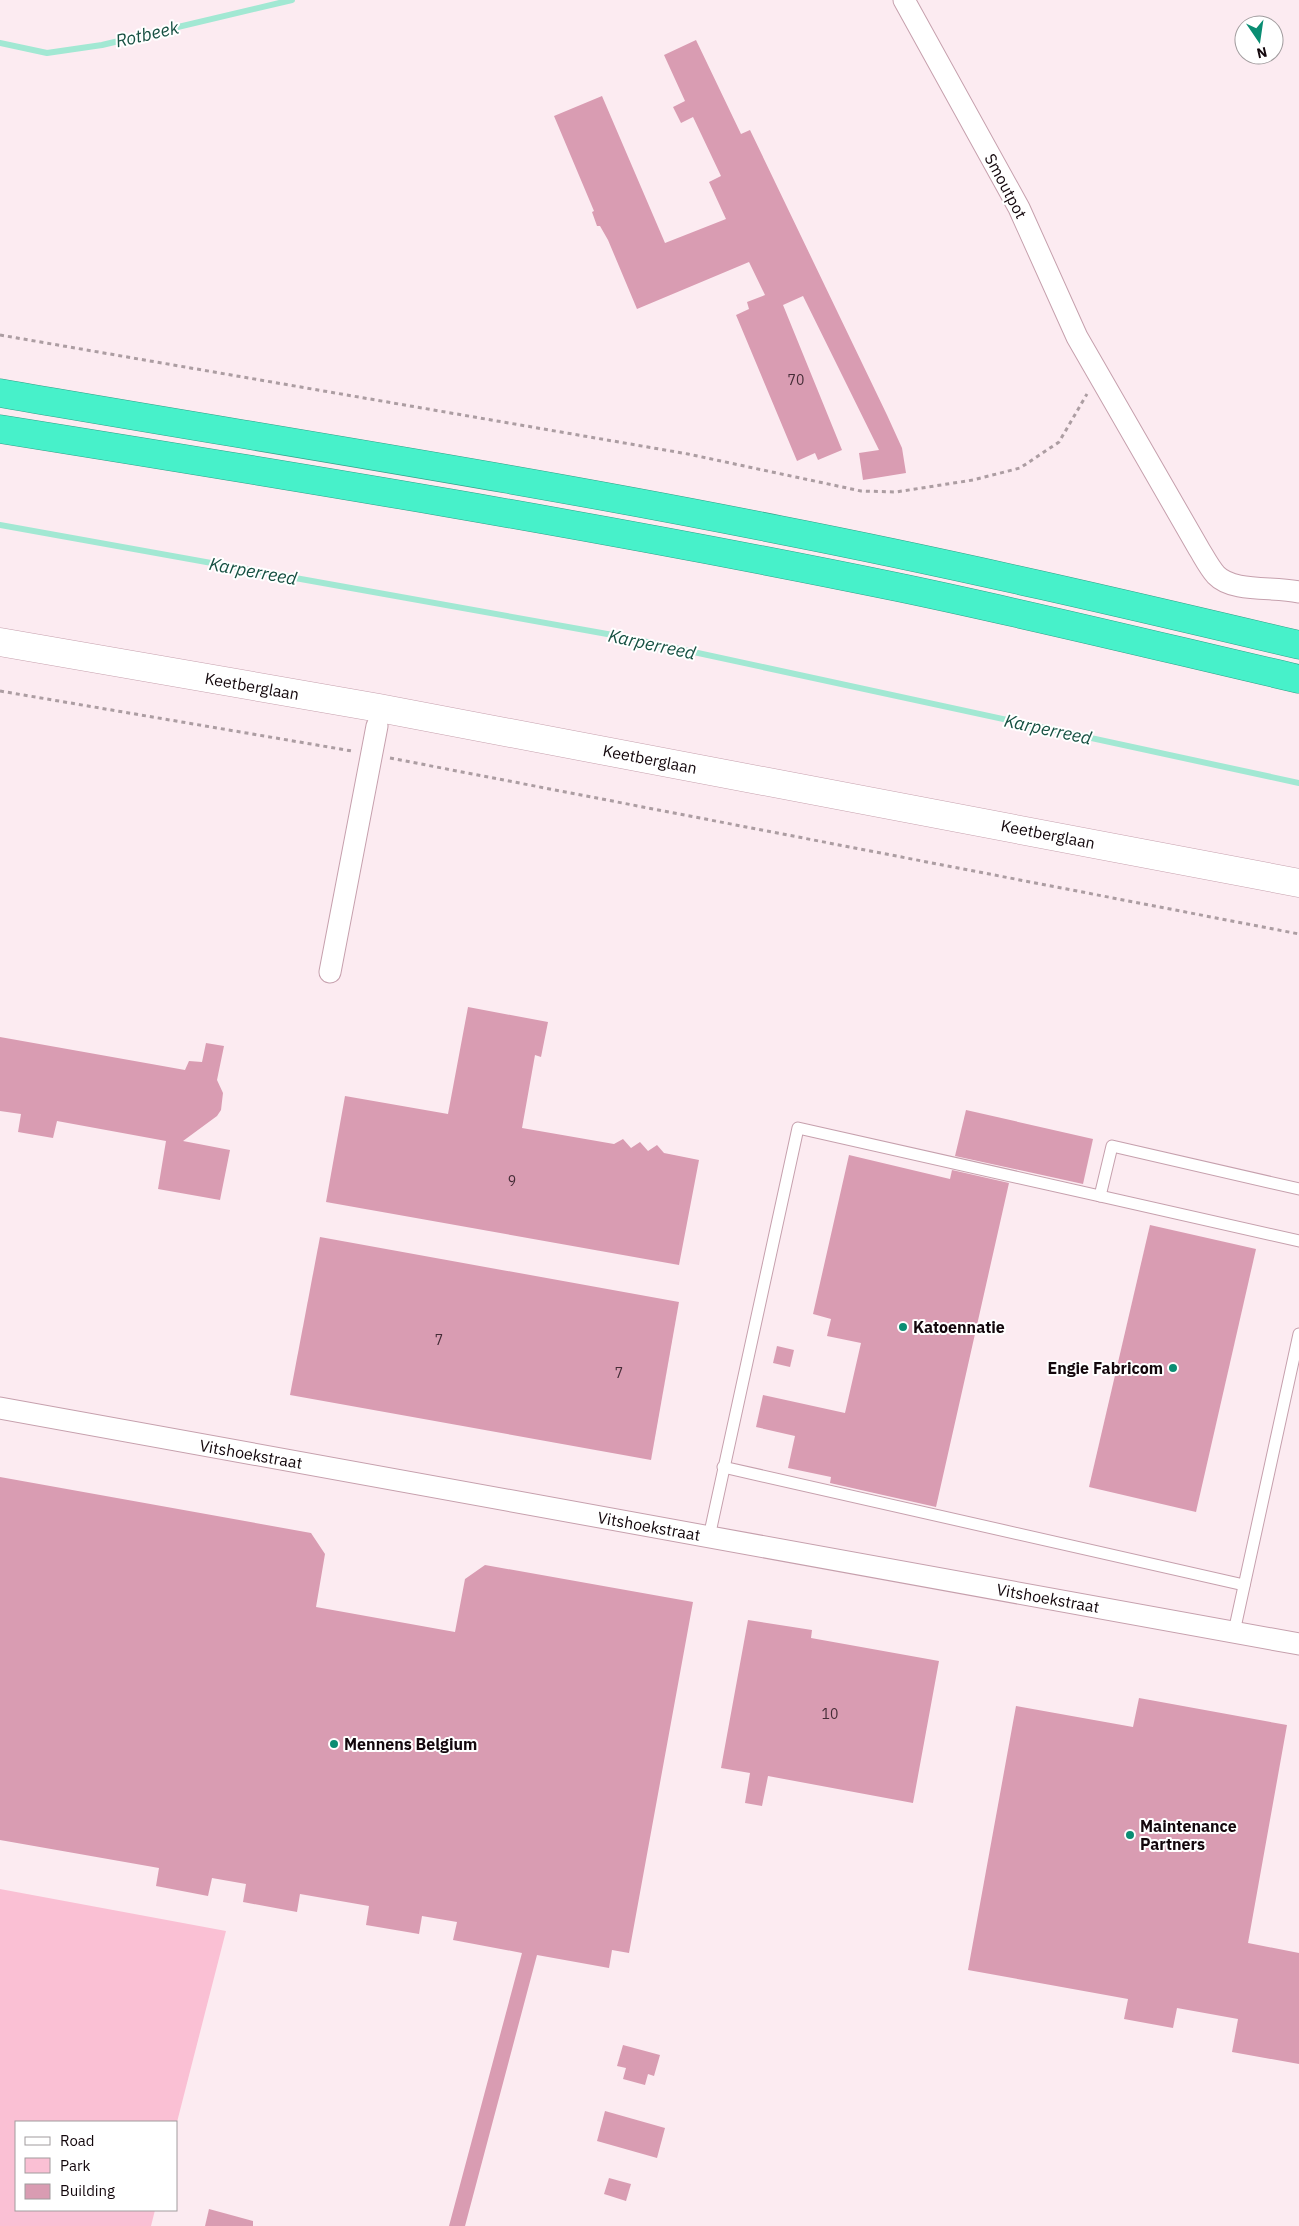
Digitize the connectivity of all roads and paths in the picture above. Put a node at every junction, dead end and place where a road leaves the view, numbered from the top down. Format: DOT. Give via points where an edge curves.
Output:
graph roads {
  1 [pos="904,0"];
  2 [pos="0,335"];
  3 [pos="1098,377"];
  4 [pos="0,394"];
  5 [pos="0,429"];
  6 [pos="1299,592"];
  7 [pos="0,642"];
  8 [pos="1299,645"];
  9 [pos="0,660"];
  10 [pos="1299,679"];
  11 [pos="0,690"];
  12 [pos="377,726"];
  13 [pos="372,754"];
  14 [pos="1299,883"];
  15 [pos="1299,899"];
  16 [pos="1299,934"];
  17 [pos="330,972"];
  18 [pos="1299,1189"];
  19 [pos="1100,1196"];
  20 [pos="1299,1241"];
  21 [pos="1299,1334"];
  22 [pos="0,1408"];
  23 [pos="723,1467"];
  24 [pos="709,1537"];
  25 [pos="1244,1585"];
  26 [pos="1234,1632"];
  27 [pos="1299,1644"];
  1 -- 3 [label="street, Smoutpot" via="1019,208 1076,336"];
  2 -- 3 [label="path" via="688,454 861,492 896,492 973,480 1020,468 1059,442"];
  3 -- 6 [label="street, Smoutpot" via="1217,576 1232,585"];
  4 -- 8 [label="highway" via="447,469 778,530 992,574"];
  5 -- 10 [label="highway" via="734,554 900,588"];
  7 -- 14 [label="main road, Keetberglaan" via="399,712"];
  9 -- 12 [label="main road, Keetberglaan"];
  11 -- 13 [label="path"];
  12 -- 13 [label="street"];
  12 -- 15 [label="main road, Keetberglaan"];
  13 -- 16 [label="path"];
  13 -- 17 [label="street"];
  18 -- 19 [label="lane" via="1112,1146"];
  19 -- 20 [label="lane"];
  19 -- 23 [label="lane" via="798,1128"];
  21 -- 25 [label="lane"];
  22 -- 24 [label="street, Vitshoekstraat"];
  23 -- 24 [label="lane"];
  23 -- 25 [label="lane"];
  24 -- 26 [label="street, Vitshoekstraat"];
  25 -- 26 [label="lane"];
  26 -- 27 [label="street, Vitshoekstraat"];
}
